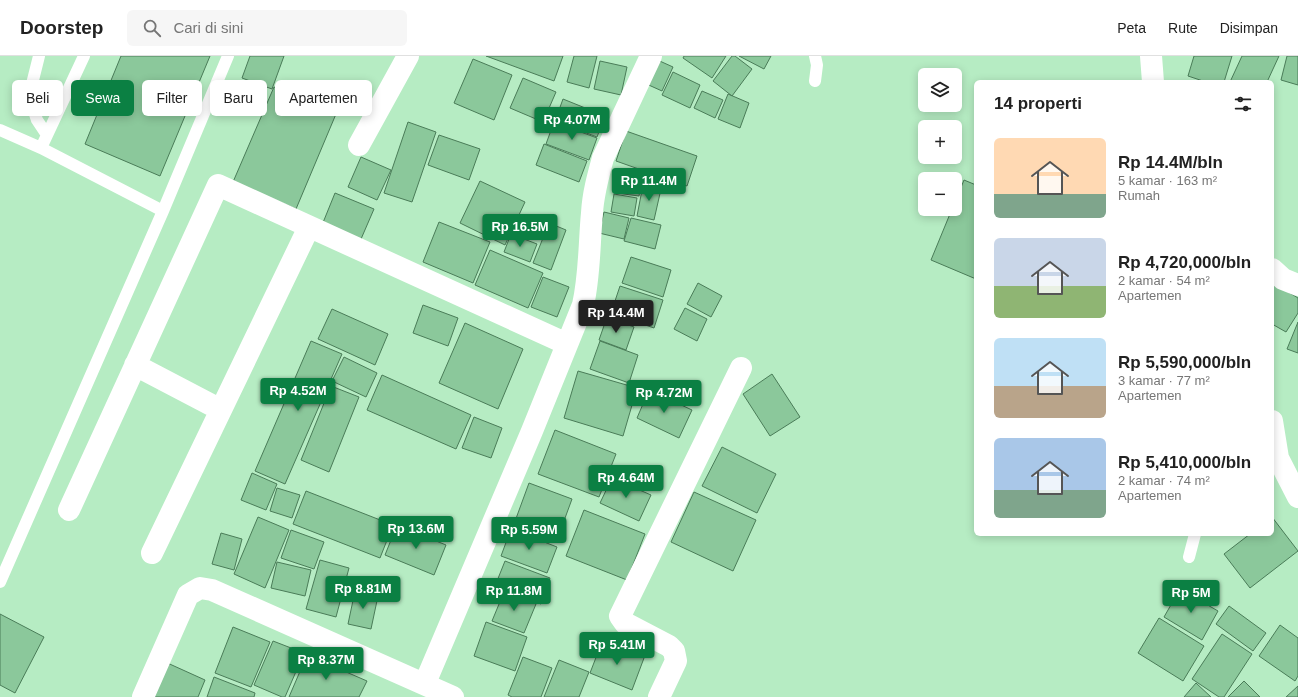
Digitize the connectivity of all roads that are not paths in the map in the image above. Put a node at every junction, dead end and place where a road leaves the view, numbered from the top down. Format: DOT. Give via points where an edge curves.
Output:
graph roads {
  1 [pos="39,56"];
  2 [pos="84,56"];
  3 [pos="228,56"];
  4 [pos="408,56"];
  5 [pos="651,56"];
  6 [pos="815,56"];
  7 [pos="1151,56"];
  8 [pos="1153,80"];
  9 [pos="815,81"];
  10 [pos="0,130"];
  11 [pos="47,134"];
  12 [pos="358,144"];
  13 [pos="41,148"];
  14 [pos="163,212"];
  15 [pos="308,227"];
  16 [pos="1274,271"];
  17 [pos="1298,285"];
  18 [pos="567,344"];
  19 [pos="135,365"];
  20 [pos="741,368"];
  21 [pos="221,410"];
  22 [pos="1274,446"];
  23 [pos="1275,459"];
  24 [pos="1298,497"];
  25 [pos="69,510"];
  26 [pos="1194,536"];
  27 [pos="152,553"];
  28 [pos="1189,557"];
  29 [pos="0,582"];
  30 [pos="424,683"];
  31 [pos="143,697"];
  32 [pos="453,697"];
  33 [pos="659,697"];
  1 -- 11 [label="lane" via="29,96 37,120"];
  2 -- 11 [label="lane"];
  3 -- 14 [label="lane"];
  4 -- 12 [label="street"];
  5 -- 18 [label="street" via="603,158 592,211 587,286 583,305"];
  6 -- 9 [label="lane"];
  7 -- 8 [label="street"];
  10 -- 13 [label="lane"];
  11 -- 13 [label="lane"];
  13 -- 14 [label="lane"];
  14 -- 29 [label="lane"];
  15 -- 18 [label="street"];
  15 -- 19 [label="street" via="218,185"];
  15 -- 21 [label="street"];
  16 -- 17 [label="street" via="1283,279"];
  18 -- 30 [label="street"];
  19 -- 21 [label="street"];
  19 -- 25 [label="street"];
  20 -- 33 [label="street" via="620,616 625,623 674,651 676,661"];
  21 -- 27 [label="street"];
  22 -- 23 [label="street"];
  23 -- 24 [label="street"];
  26 -- 28 [label="lane"];
  30 -- 31 [label="street" via="212,590 200,588 188,596"];
  30 -- 32 [label="street"];
}
